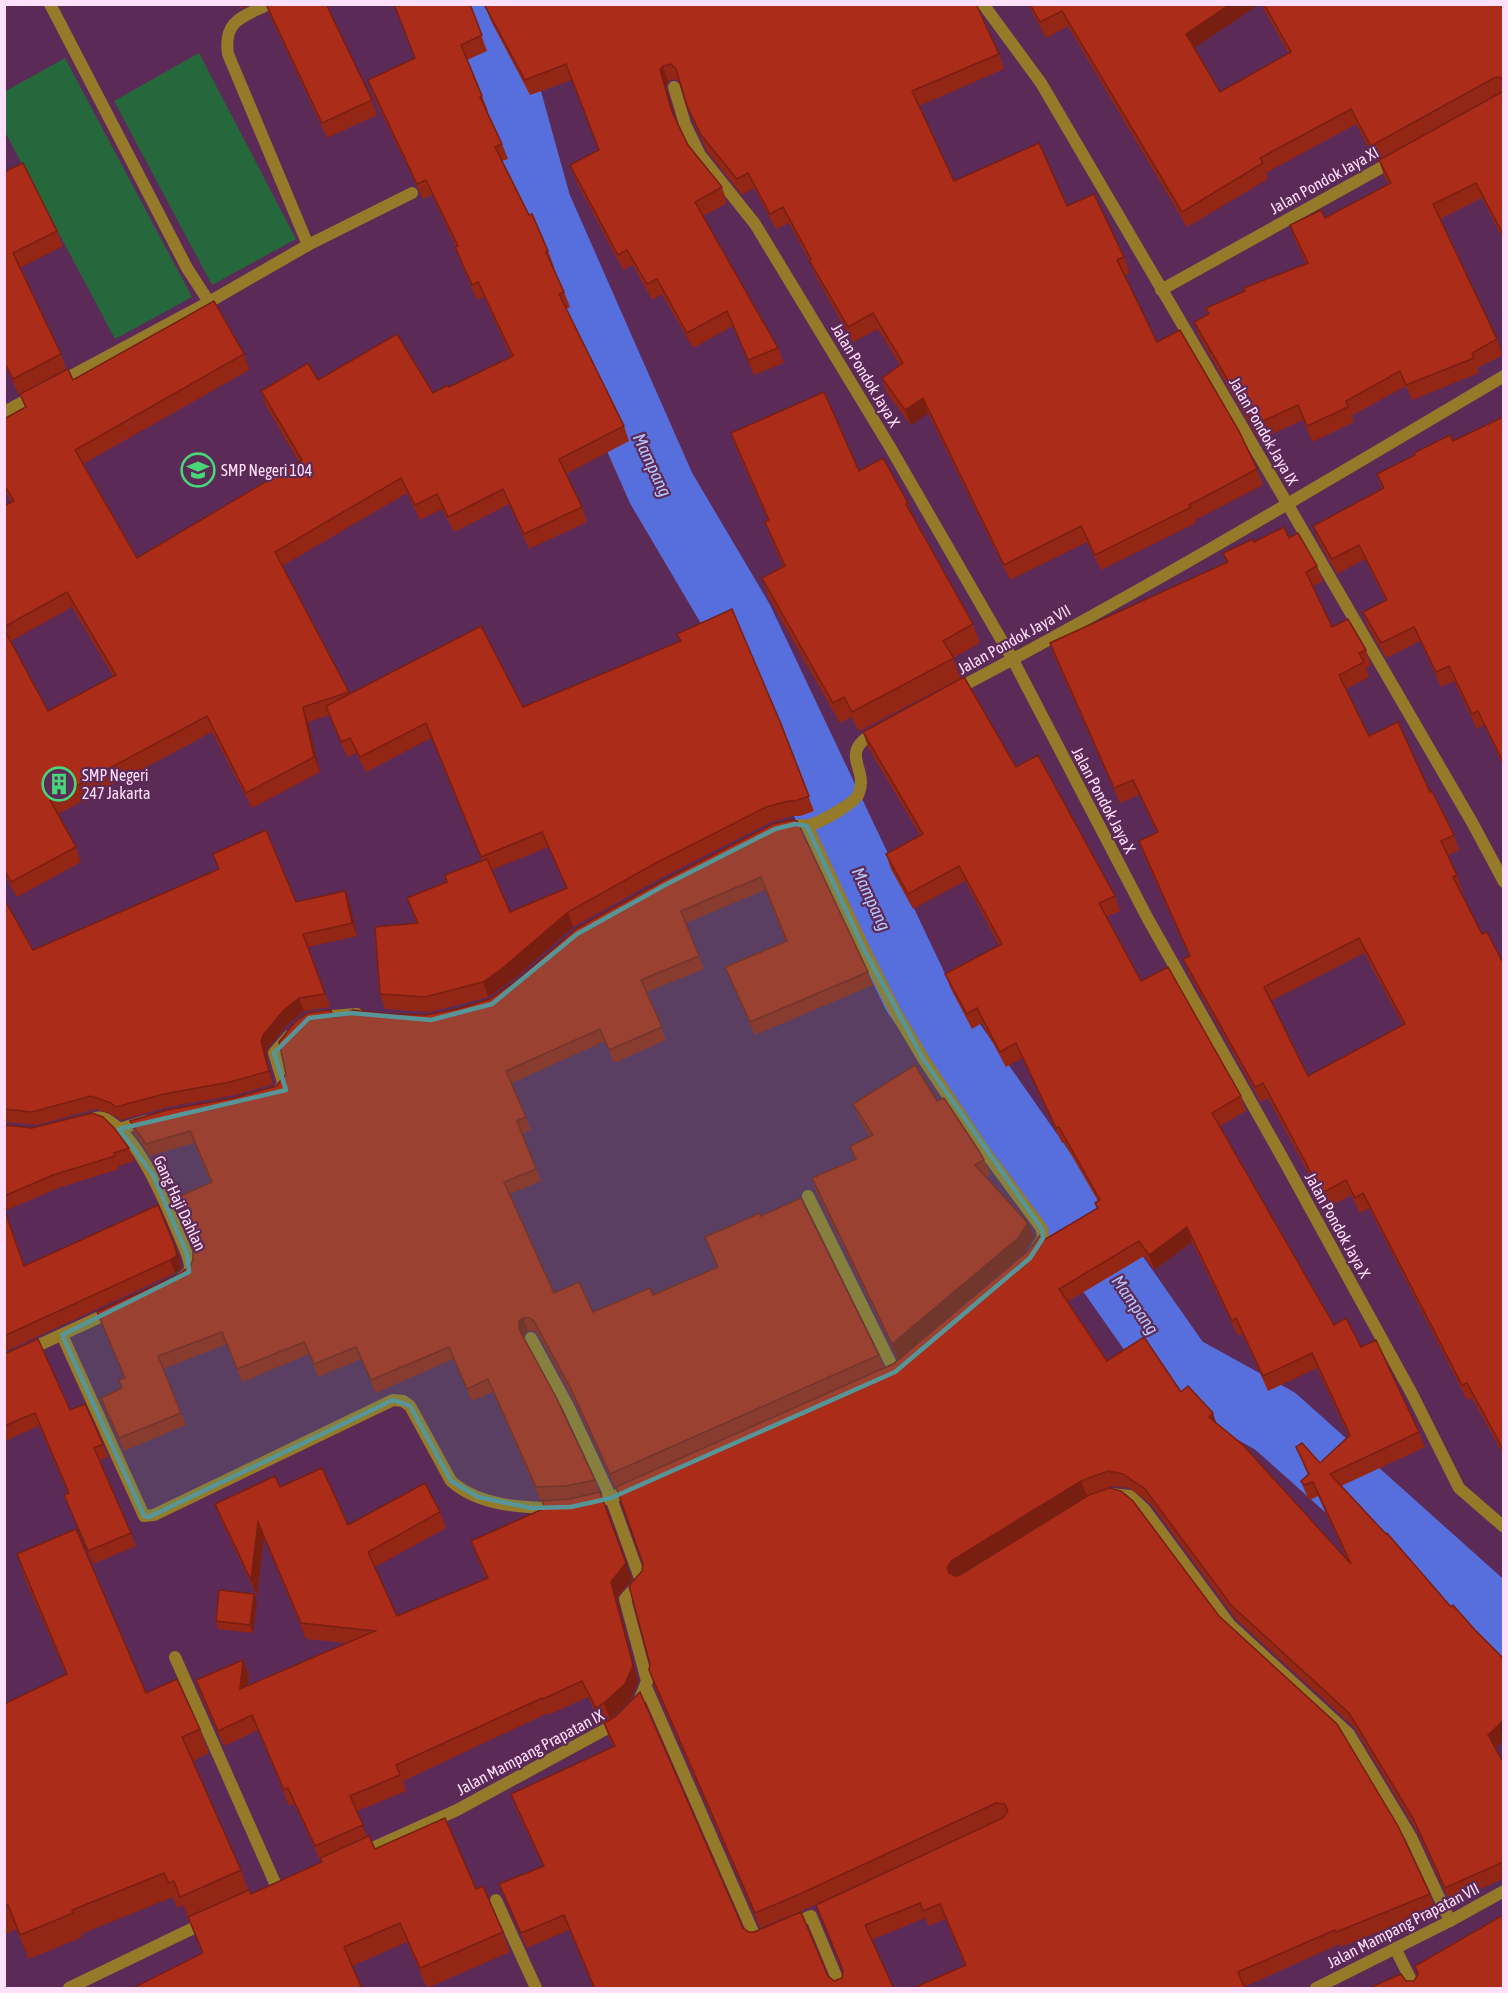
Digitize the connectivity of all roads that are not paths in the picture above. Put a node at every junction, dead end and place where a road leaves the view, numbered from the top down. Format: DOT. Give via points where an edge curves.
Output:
graph roads {
  1 [pos="50,4"];
  2 [pos="269,4"];
  3 [pos="983,4"];
  4 [pos="674,87"];
  5 [pos="1406,153"];
  6 [pos="412,193"];
  7 [pos="308,244"];
  8 [pos="1161,290"];
  9 [pos="209,302"];
  10 [pos="1503,376"];
  11 [pos="4,412"];
  12 [pos="1288,504"];
  13 [pos="1013,660"];
  14 [pos="947,695"];
  15 [pos="895,722"];
  16 [pos="785,826"];
  17 [pos="807,826"];
  18 [pos="1503,882"];
  19 [pos="373,1016"];
  20 [pos="309,1018"];
  21 [pos="294,1029"];
  22 [pos="265,1094"];
  23 [pos="160,1117"];
  24 [pos="79,1122"];
  25 [pos="118,1130"];
  26 [pos="808,1196"];
  27 [pos="1030,1258"];
  28 [pos="168,1285"];
  29 [pos="126,1305"];
  30 [pos="62,1335"];
  31 [pos="531,1338"];
  32 [pos="4,1361"];
  33 [pos="894,1371"];
  34 [pos="642,1484"];
  35 [pos="610,1498"];
  36 [pos="1101,1499"];
  37 [pos="1503,1527"];
  38 [pos="175,1658"];
  39 [pos="646,1687"];
  40 [pos="348,1859"];
  41 [pos="278,1891"];
  42 [pos="1503,1891"];
  43 [pos="496,1900"];
  44 [pos="215,1919"];
  45 [pos="1450,1921"];
  46 [pos="1395,1948"];
  47 [pos="69,1989"];
  48 [pos="536,1989"];
  49 [pos="841,1989"];
  50 [pos="1316,1989"];
  51 [pos="1415,1989"];
  1 -- 9 [label="street" via="187,268"];
  2 -- 7 [label="street" via="230,28 226,35 228,54"];
  3 -- 8 [label="street, Jalan Pondok Jaya IX" via="1041,83"];
  4 -- 13 [label="street, Jalan Pondok Jaya X" via="700,155 755,224"];
  5 -- 8 [label="street, Jalan Pondok Jaya XI"];
  6 -- 7 [label="street"];
  7 -- 9 [label="street"];
  8 -- 12 [label="street, Jalan Pondok Jaya IX"];
  9 -- 11 [label="street"];
  10 -- 12 [label="street, Jalan Pondok Jaya VII"];
  12 -- 13 [label="street, Jalan Pondok Jaya VII"];
  12 -- 18 [label="street, Jalan Pondok Jaya IX"];
  13 -- 14 [label="street, Jalan Pondok Jaya VII"];
  13 -- 37 [label="street, Jalan Pondok Jaya X" via="1148,919 1412,1394 1459,1488"];
  15 -- 17 [label="street" via="864,738 857,749 859,794 850,804"];
  16 -- 17 [label="street"];
  17 -- 27 [label="street" via="870,961 918,1050 1042,1229 1043,1238"];
  19 -- 20 [label="street" via="351,1013"];
  21 -- 22 [label="street" via="274,1053 283,1085 278,1091"];
  23 -- 25 [label="street"];
  24 -- 25 [label="street, Gang Haji Dahlan" via="97,1117"];
  25 -- 28 [label="street, Gang Haji Dahlan" via="153,1175 187,1254 189,1272"];
  26 -- 33 [label="street"];
  29 -- 30 [label="street"];
  30 -- 32 [label="street"];
  30 -- 35 [label="street" via="144,1516 154,1515 393,1400 410,1406 451,1481 478,1497 531,1508 571,1507"];
  31 -- 35 [label="street" via="568,1406"];
  34 -- 35 [label="street"];
  35 -- 39 [label="street" via="641,1581 625,1599"];
  36 -- 45 [label="street" via="1111,1494 1130,1496 1230,1625 1349,1734 1411,1837"];
  38 -- 41 [label="street"];
  39 -- 40 [label="street, Jalan Mampang Prapatan IX" via="638,1704 615,1726 457,1810"];
  39 -- 49 [label="street" via="756,1939 816,1914"];
  42 -- 45 [label="street, Jalan Mampang Prapatan VII"];
  43 -- 48 [label="street"];
  44 -- 47 [label="street"];
  45 -- 46 [label="street, Jalan Mampang Prapatan VII"];
  46 -- 50 [label="street, Jalan Mampang Prapatan VII"];
  46 -- 51 [label="street"];
}
